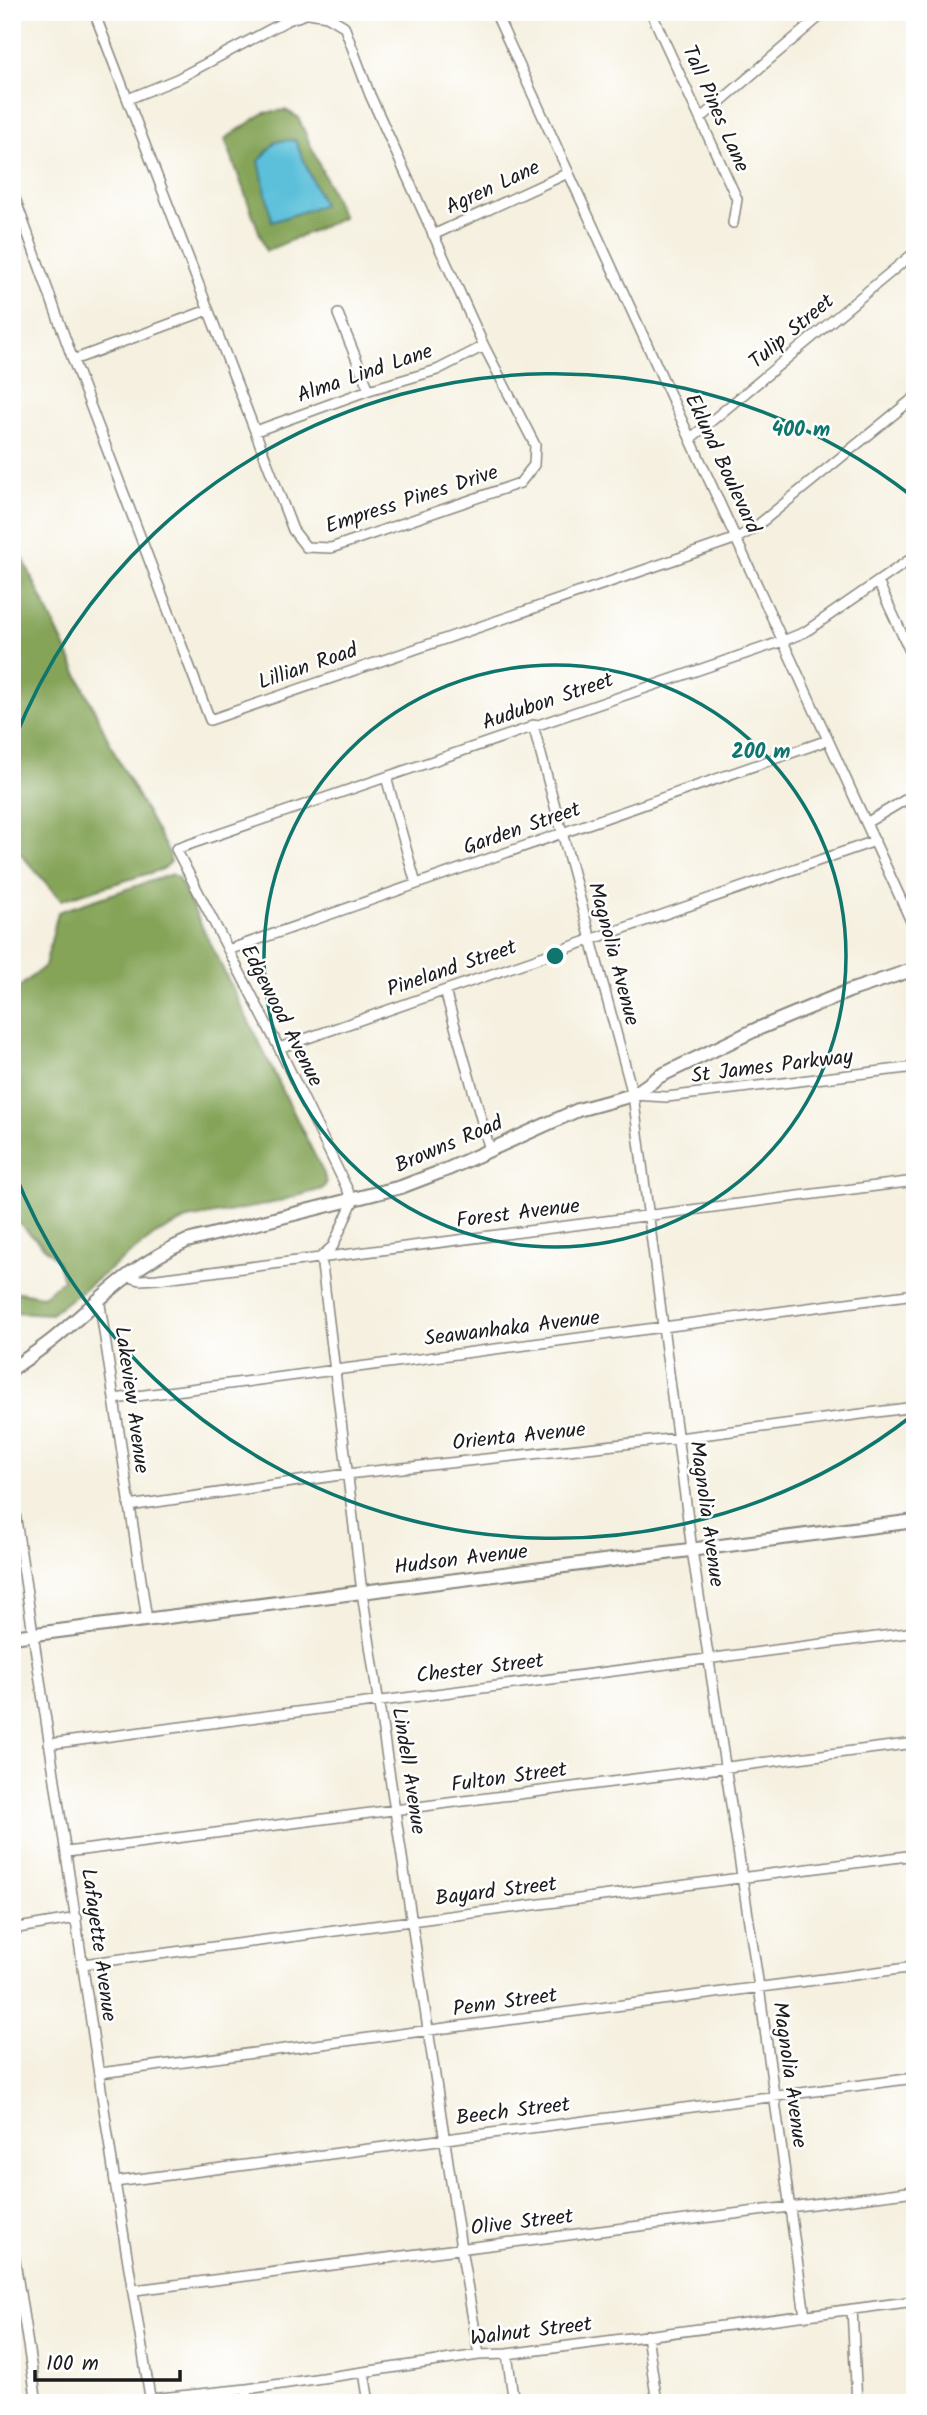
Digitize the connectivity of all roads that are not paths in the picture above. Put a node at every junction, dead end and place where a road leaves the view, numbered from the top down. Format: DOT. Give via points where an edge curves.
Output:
graph roads {
  1 [pos="94,12"];
  2 [pos="495,12"];
  3 [pos="651,12"];
  4 [pos="825,12"];
  5 [pos="128,99"];
  6 [pos="701,118"];
  7 [pos="568,173"];
  8 [pos="12,190"];
  9 [pos="733,223"];
  10 [pos="433,235"];
  11 [pos="915,252"];
  12 [pos="208,310"];
  13 [pos="338,314"];
  14 [pos="484,346"];
  15 [pos="73,360"];
  16 [pos="369,390"];
  17 [pos="915,397"];
  18 [pos="256,431"];
  19 [pos="691,438"];
  20 [pos="737,538"];
  21 [pos="915,556"];
  22 [pos="878,582"];
  23 [pos="783,641"];
  24 [pos="915,663"];
  25 [pos="533,725"];
  26 [pos="828,740"];
  27 [pos="386,777"];
  28 [pos="915,794"];
  29 [pos="866,823"];
  30 [pos="561,833"];
  31 [pos="875,841"];
  32 [pos="176,849"];
  33 [pos="416,884"];
  34 [pos="915,930"];
  35 [pos="590,940"];
  36 [pos="228,950"];
  37 [pos="915,969"];
  38 [pos="445,991"];
  39 [pos="279,1048"];
  40 [pos="915,1067"];
  41 [pos="633,1095"];
  42 [pos="489,1150"];
  43 [pos="915,1181"];
  44 [pos="353,1200"];
  45 [pos="649,1215"];
  46 [pos="321,1257"];
  47 [pos="126,1276"];
  48 [pos="915,1294"];
  49 [pos="99,1298"];
  50 [pos="663,1328"];
  51 [pos="12,1368"];
  52 [pos="334,1370"];
  53 [pos="114,1399"];
  54 [pos="915,1407"];
  55 [pos="678,1438"];
  56 [pos="347,1474"];
  57 [pos="12,1493"];
  58 [pos="129,1506"];
  59 [pos="915,1521"];
  60 [pos="692,1550"];
  61 [pos="362,1592"];
  62 [pos="147,1620"];
  63 [pos="915,1632"];
  64 [pos="34,1634"];
  65 [pos="12,1637"];
  66 [pos="709,1658"];
  67 [pos="380,1700"];
  68 [pos="915,1743"];
  69 [pos="49,1744"];
  70 [pos="725,1767"];
  71 [pos="397,1811"];
  72 [pos="67,1852"];
  73 [pos="915,1855"];
  74 [pos="741,1878"];
  75 [pos="76,1918"];
  76 [pos="412,1920"];
  77 [pos="12,1929"];
  78 [pos="83,1964"];
  79 [pos="915,1967"];
  80 [pos="759,1987"];
  81 [pos="429,2031"];
  82 [pos="100,2073"];
  83 [pos="915,2078"];
  84 [pos="773,2096"];
  85 [pos="446,2139"];
  86 [pos="116,2182"];
  87 [pos="915,2191"];
  88 [pos="791,2208"];
  89 [pos="12,2242"];
  90 [pos="461,2248"];
  91 [pos="135,2290"];
  92 [pos="915,2301"];
  93 [pos="852,2309"];
  94 [pos="806,2316"];
  95 [pos="647,2335"];
  96 [pos="507,2354"];
  97 [pos="479,2355"];
  98 [pos="364,2372"];
  99 [pos="247,2389"];
  100 [pos="151,2401"];
  101 [pos="37,2403"];
  102 [pos="248,2403"];
  103 [pos="369,2403"];
  104 [pos="514,2403"];
  105 [pos="657,2403"];
  106 [pos="857,2403"];
  1 -- 5 [label="street, Empress Pines Drive"];
  2 -- 7 [label="street, Eklund Boulevard"];
  3 -- 6 [label="street, Tall Pines Lane"];
  4 -- 6 [label="street"];
  5 -- 10 [label="street, Empress Pines Drive" via="177,79 288,20 309,13 327,16 345,26 370,95"];
  5 -- 12 [label="street, Empress Pines Drive"];
  6 -- 9 [label="street, Tall Pines Lane" via="737,200"];
  7 -- 10 [label="street, Agren Lane"];
  7 -- 19 [label="street, Eklund Boulevard"];
  8 -- 15 [label="street, Lillian Road"];
  10 -- 14 [label="street, Empress Pines Drive"];
  11 -- 19 [label="street, Tulip Street"];
  12 -- 15 [label="street"];
  12 -- 18 [label="street, Empress Pines Drive"];
  13 -- 16 [label="street"];
  14 -- 16 [label="street, Alma Lind Lane" via="437,370"];
  14 -- 18 [label="street, Empress Pines Drive" via="535,445 534,465 520,483 331,548 306,547 293,530"];
  15 -- 20 [label="street, Lillian Road" via="210,720"];
  16 -- 18 [label="street, Alma Lind Lane"];
  17 -- 20 [label="street, Lillian Road"];
  19 -- 20 [label="street, Eklund Boulevard"];
  20 -- 23 [label="street, Eklund Boulevard"];
  21 -- 22 [label="street, Audubon Street"];
  22 -- 23 [label="street, Audubon Street" via="805,632"];
  22 -- 24 [label="street"];
  23 -- 25 [label="street, Audubon Street"];
  23 -- 26 [label="street, Eklund Boulevard"];
  25 -- 27 [label="street, Audubon Street"];
  25 -- 30 [label="street, Magnolia Avenue"];
  26 -- 29 [label="street, Eklund Boulevard"];
  26 -- 30 [label="street, Garden Street"];
  27 -- 32 [label="street, Audubon Street"];
  27 -- 33 [label="street"];
  28 -- 29 [label="street"];
  29 -- 31 [label="street, Eklund Boulevard"];
  30 -- 33 [label="street, Garden Street"];
  30 -- 35 [label="street, Magnolia Avenue"];
  31 -- 34 [label="street, Eklund Boulevard"];
  31 -- 35 [label="street, Pineland Street"];
  32 -- 36 [label="street, Edgewood Avenue"];
  33 -- 36 [label="street, Garden Street"];
  35 -- 38 [label="street, Pineland Street"];
  35 -- 41 [label="street, Magnolia Avenue"];
  36 -- 39 [label="street, Edgewood Avenue"];
  37 -- 41 [label="street, Browns Road" via="755,1030 660,1076"];
  38 -- 39 [label="street, Pineland Street"];
  38 -- 42 [label="street"];
  39 -- 44 [label="street, Edgewood Avenue"];
  40 -- 41 [label="street, St James Parkway" via="667,1097"];
  41 -- 42 [label="street, Browns Road" via="578,1110"];
  41 -- 45 [label="street, Magnolia Avenue"];
  42 -- 44 [label="street, Browns Road" via="401,1187"];
  43 -- 45 [label="street, Forest Avenue"];
  44 -- 46 [label="street" via="333,1246"];
  44 -- 47 [label="street, Browns Road" via="187,1241 159,1253"];
  45 -- 46 [label="street, Forest Avenue"];
  45 -- 50 [label="street, Magnolia Avenue"];
  46 -- 47 [label="street, Forest Avenue" via="157,1279"];
  46 -- 52 [label="street, Lindell Avenue"];
  47 -- 49 [label="street, Browns Road"];
  48 -- 50 [label="street, Seawanhaka Avenue"];
  49 -- 51 [label="street, Browns Road"];
  49 -- 53 [label="street, Lakeview Avenue"];
  50 -- 52 [label="street, Seawanhaka Avenue"];
  50 -- 55 [label="street, Magnolia Avenue"];
  52 -- 53 [label="street, Seawanhaka Avenue"];
  52 -- 56 [label="street, Lindell Avenue"];
  53 -- 58 [label="street, Lakeview Avenue"];
  54 -- 55 [label="street, Orienta Avenue"];
  55 -- 56 [label="street, Orienta Avenue"];
  55 -- 60 [label="street, Magnolia Avenue"];
  56 -- 58 [label="street, Orienta Avenue"];
  56 -- 61 [label="street, Lindell Avenue"];
  57 -- 64 [label="street, Lafayette Avenue"];
  58 -- 62 [label="street, Lakeview Avenue"];
  59 -- 60 [label="street, Hudson Avenue"];
  60 -- 61 [label="street, Hudson Avenue"];
  60 -- 66 [label="street, Magnolia Avenue"];
  61 -- 62 [label="street, Hudson Avenue"];
  61 -- 67 [label="street, Lindell Avenue"];
  62 -- 64 [label="street, Hudson Avenue"];
  63 -- 66 [label="street, Chester Street"];
  64 -- 65 [label="street, Hudson Avenue"];
  64 -- 69 [label="street, Lafayette Avenue"];
  66 -- 67 [label="street, Chester Street"];
  66 -- 70 [label="street, Magnolia Avenue"];
  67 -- 69 [label="street, Chester Street"];
  67 -- 71 [label="street, Lindell Avenue"];
  68 -- 70 [label="street, Fulton Street"];
  69 -- 72 [label="street, Lafayette Avenue"];
  70 -- 71 [label="street, Fulton Street"];
  70 -- 74 [label="street, Magnolia Avenue"];
  71 -- 72 [label="street, Fulton Street"];
  71 -- 76 [label="street, Lindell Avenue"];
  72 -- 75 [label="street, Lafayette Avenue"];
  73 -- 74 [label="street, Bayard Street"];
  74 -- 76 [label="street, Bayard Street"];
  74 -- 80 [label="street, Magnolia Avenue"];
  75 -- 77 [label="street"];
  75 -- 78 [label="street, Lafayette Avenue"];
  76 -- 78 [label="street, Bayard Street"];
  76 -- 81 [label="street, Lindell Avenue"];
  78 -- 82 [label="street, Lafayette Avenue"];
  79 -- 80 [label="street, Penn Street"];
  80 -- 81 [label="street, Penn Street"];
  80 -- 84 [label="street, Magnolia Avenue"];
  81 -- 82 [label="street, Penn Street"];
  81 -- 85 [label="street, Lindell Avenue"];
  82 -- 86 [label="street, Lafayette Avenue"];
  83 -- 84 [label="street, Beech Street"];
  84 -- 85 [label="street, Beech Street"];
  84 -- 88 [label="street, Magnolia Avenue"];
  85 -- 86 [label="street, Beech Street"];
  85 -- 90 [label="street, Lindell Avenue"];
  86 -- 91 [label="street, Lafayette Avenue"];
  87 -- 88 [label="street, Olive Street"];
  88 -- 90 [label="street, Olive Street"];
  88 -- 94 [label="street, Magnolia Avenue"];
  89 -- 101 [label="street"];
  90 -- 91 [label="street, Olive Street"];
  90 -- 97 [label="street, Lindell Avenue"];
  91 -- 100 [label="street, Lafayette Avenue"];
  92 -- 93 [label="street, Walnut Street"];
  93 -- 94 [label="street, Walnut Street"];
  93 -- 106 [label="street"];
  94 -- 95 [label="street, Walnut Street"];
  95 -- 96 [label="street, Walnut Street"];
  95 -- 105 [label="street"];
  96 -- 97 [label="street, Walnut Street"];
  96 -- 104 [label="street"];
  97 -- 98 [label="street, Walnut Street"];
  98 -- 99 [label="street, Walnut Street"];
  98 -- 103 [label="street"];
  99 -- 100 [label="street, Walnut Street"];
  99 -- 102 [label="street"];
}
